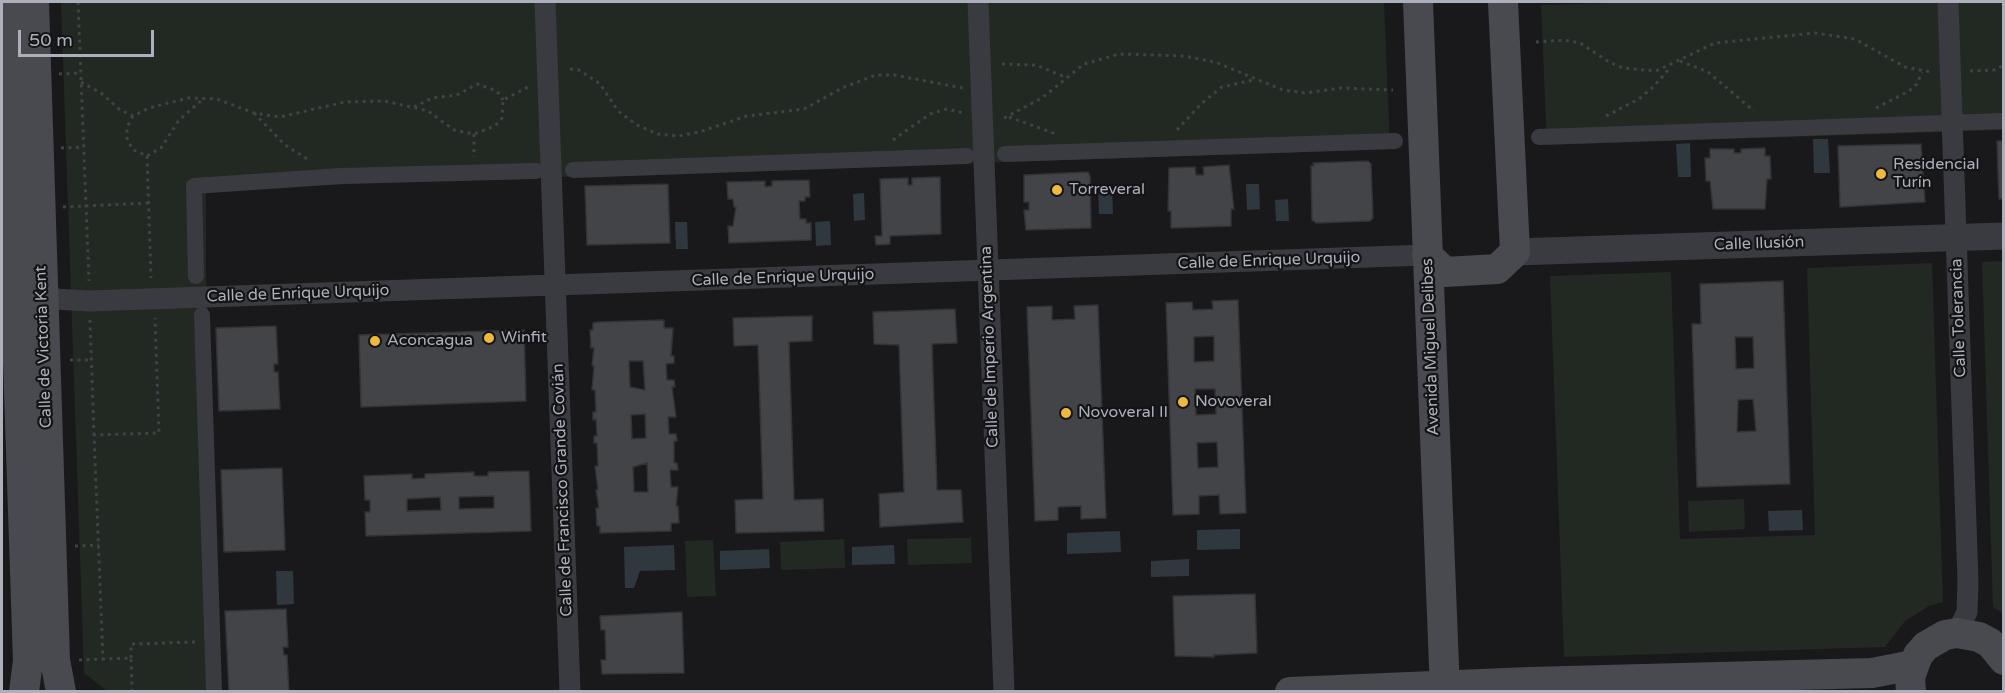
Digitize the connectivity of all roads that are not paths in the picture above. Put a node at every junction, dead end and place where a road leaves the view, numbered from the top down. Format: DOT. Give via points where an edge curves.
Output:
graph roads {
  1 [pos="6,2"];
  2 [pos="34,2"];
  3 [pos="545,2"];
  4 [pos="978,2"];
  5 [pos="1418,2"];
  6 [pos="1503,2"];
  7 [pos="1948,2"];
  8 [pos="2004,121"];
  9 [pos="1952,123"];
  10 [pos="1539,137"];
  11 [pos="1395,141"];
  12 [pos="1005,154"];
  13 [pos="967,156"];
  14 [pos="573,170"];
  15 [pos="536,171"];
  16 [pos="2004,236"];
  17 [pos="1956,237"];
  18 [pos="1515,252"];
  19 [pos="1427,255"];
  20 [pos="987,270"];
  21 [pos="196,276"];
  22 [pos="20,285"];
  23 [pos="555,287"];
  24 [pos="201,315"];
  25 [pos="10,319"];
  26 [pos="1957,633"];
  27 [pos="2004,660"];
  28 [pos="1912,678"];
  29 [pos="1445,689"];
  30 [pos="24,692"];
  31 [pos="61,692"];
  32 [pos="214,692"];
  33 [pos="570,692"];
  34 [pos="1004,692"];
  35 [pos="1290,692"];
  1 -- 22 [label="main road, Calle de Victoria Kent"];
  2 -- 22 [label="main road, Calle de Victoria Kent"];
  3 -- 23 [label="street, Calle de Francisco Grande Covián"];
  4 -- 20 [label="street, Calle de Imperio Argentina"];
  5 -- 19 [label="main road, Avenida Miguel Delibes"];
  6 -- 18 [label="main road"];
  7 -- 9 [label="street, Calle Tolerancia"];
  8 -- 9 [label="street"];
  9 -- 10 [label="street"];
  9 -- 17 [label="street, Calle Tolerancia"];
  11 -- 12 [label="street"];
  13 -- 14 [label="street"];
  15 -- 21 [label="street" via="341,176 194,186"];
  16 -- 17 [label="street, Calle Ilusión"];
  17 -- 18 [label="street, Calle Ilusión"];
  17 -- 26 [label="street, Calle Tolerancia" via="1968,582 1967,612"];
  18 -- 19 [label="main road" via="1497,269 1445,272"];
  19 -- 20 [label="street, Calle de Enrique Urquijo"];
  19 -- 29 [label="main road, Avenida Miguel Delibes"];
  20 -- 23 [label="street, Calle de Enrique Urquijo"];
  20 -- 34 [label="street, Calle de Imperio Argentina"];
  22 -- 23 [label="street, Calle de Enrique Urquijo" via="55,299 89,301"];
  22 -- 25 [label="main road, Calle de Victoria Kent"];
  22 -- 31 [label="main road, Calle de Victoria Kent"];
  23 -- 33 [label="street, Calle de Francisco Grande Covián"];
  24 -- 32 [label="street"];
  25 -- 30 [label="main road, Calle de Victoria Kent" via="28,661"];
  26 -- 27 [label="main road" via="1990,643"];
  26 -- 28 [label="main road" via="1926,646"];
  28 -- 29 [label="main road" via="1872,673 1528,682"];
  29 -- 35 [label="main road"];
}
